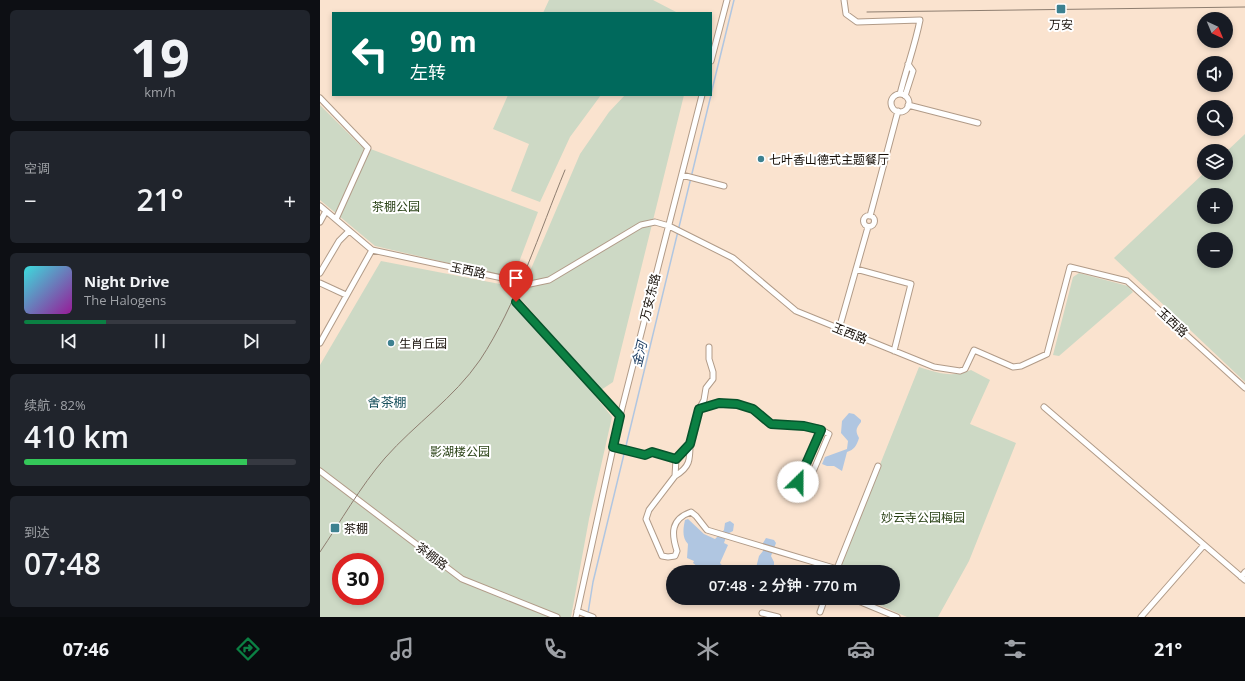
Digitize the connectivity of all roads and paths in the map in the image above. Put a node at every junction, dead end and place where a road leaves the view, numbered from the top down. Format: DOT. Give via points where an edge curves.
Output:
graph roads {
  1 [pos="727,0"];
  2 [pos="844,0"];
  3 [pos="712,57"];
  4 [pos="902,95"];
  5 [pos="702,96"];
  6 [pos="320,98"];
  7 [pos="908,105"];
  8 [pos="898,111"];
  9 [pos="978,123"];
  10 [pos="682,175"];
  11 [pos="724,186"];
  12 [pos="320,206"];
  13 [pos="326,211"];
  14 [pos="336,219"];
  15 [pos="320,222"];
  16 [pos="668,226"];
  17 [pos="349,231"];
  18 [pos="372,250"];
  19 [pos="856,269"];
  20 [pos="320,273"];
  21 [pos="320,283"];
  22 [pos="346,295"];
  23 [pos="516,302"];
  24 [pos="839,328"];
  25 [pos="320,342"];
  26 [pos="709,347"];
  27 [pos="894,351"];
  28 [pos="1245,388"];
  29 [pos="1044,407"];
  30 [pos="699,409"];
  31 [pos="620,416"];
  32 [pos="821,430"];
  33 [pos="690,444"];
  34 [pos="613,447"];
  35 [pos="676,459"];
  36 [pos="878,466"];
  37 [pos="320,471"];
  38 [pos="676,476"];
  39 [pos="1204,545"];
  40 [pos="817,565"];
  41 [pos="838,565"];
  42 [pos="1245,572"];
  43 [pos="1243,579"];
  44 [pos="822,605"];
  45 [pos="868,605"];
  46 [pos="820,612"];
  47 [pos="762,613"];
  48 [pos="577,614"];
  49 [pos="557,617"];
  50 [pos="593,617"];
  51 [pos="778,617"];
  52 [pos="897,617"];
  53 [pos="1141,617"];
  1 -- 3 [label="street"];
  2 -- 4 [label="street" via="846,14 857,22 920,20"];
  4 -- 7 [label="street" via="908,101"];
  4 -- 8 [label="street" via="893,98 891,103"];
  5 -- 10 [label="street, 万安东路"];
  6 -- 14 [label="street" via="368,148"];
  7 -- 8 [label="street" via="904,111"];
  7 -- 9 [label="street"];
  8 -- 19 [label="street" via="870,216 863,220 864,225 868,227"];
  10 -- 11 [label="street"];
  10 -- 16 [label="street, 万安东路"];
  12 -- 13 [label="street"];
  13 -- 14 [label="street"];
  13 -- 15 [label="street"];
  14 -- 17 [label="street"];
  16 -- 18 [label="street, 玉西路" via="655,222 641,226 549,280 530,284"];
  16 -- 24 [label="street, 玉西路" via="733,258 796,310"];
  16 -- 31 [label="street, 万安东路"];
  17 -- 18 [label="street"];
  17 -- 20 [label="street" via="339,241"];
  18 -- 22 [label="street"];
  19 -- 24 [label="street"];
  19 -- 27 [label="street" via="911,284"];
  21 -- 22 [label="street"];
  22 -- 25 [label="street"];
  23 -- 31 [label="street"];
  24 -- 27 [label="street, 玉西路"];
  26 -- 30 [label="street" via="712,379"];
  27 -- 28 [label="street, 玉西路" via="934,367 960,371 965,369 974,350 1013,367 1040,358 1047,354 1070,267 1127,281"];
  29 -- 39 [label="street"];
  30 -- 32 [label="street" via="719,403 737,404 753,409 771,424"];
  30 -- 33 [label="street"];
  31 -- 34 [label="street, 万安东路"];
  32 -- 32 [label="street" via="830,434 807,486 798,482"];
  33 -- 35 [label="street"];
  33 -- 38 [label="street" via="690,461"];
  34 -- 35 [label="street" via="645,455 652,452"];
  34 -- 48 [label="street, 万安东路"];
  35 -- 38 [label="street"];
  36 -- 41 [label="street"];
  37 -- 49 [label="street, 茶棚路" via="462,579"];
  38 -- 40 [label="street" via="649,510 646,519 662,556 675,556 677,551 673,538 676,522 679,517 692,512 707,530"];
  39 -- 43 [label="street"];
  39 -- 53 [label="street"];
  42 -- 43 [label="street"];
  44 -- 46 [label="street"];
  45 -- 52 [label="street"];
  47 -- 51 [label="street"];
  48 -- 50 [label="street"];
}
